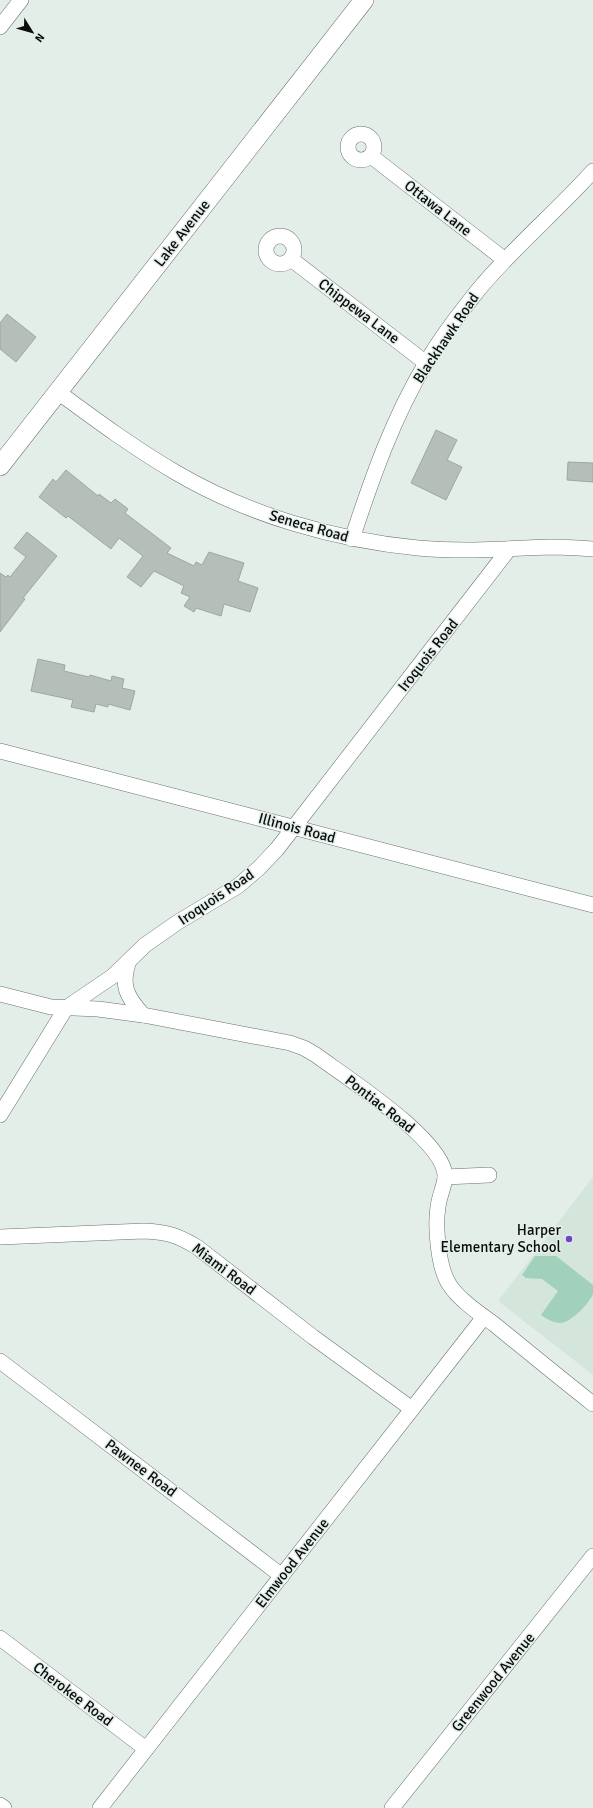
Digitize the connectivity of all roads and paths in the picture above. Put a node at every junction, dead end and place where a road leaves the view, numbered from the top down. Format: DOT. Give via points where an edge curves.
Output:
graph roads {
  1 [pos="21,0"];
  2 [pos="364,0"];
  3 [pos="0,27"];
  4 [pos="371,156"];
  5 [pos="593,171"];
  6 [pos="291,259"];
  7 [pos="505,260"];
  8 [pos="426,363"];
  9 [pos="58,392"];
  10 [pos="0,466"];
  11 [pos="352,539"];
  12 [pos="509,549"];
  13 [pos="593,549"];
  14 [pos="0,751"];
  15 [pos="293,827"];
  16 [pos="593,905"];
  17 [pos="129,960"];
  18 [pos="0,994"];
  19 [pos="66,1008"];
  20 [pos="143,1015"];
  21 [pos="0,1115"];
  22 [pos="490,1175"];
  23 [pos="445,1177"];
  24 [pos="0,1237"];
  25 [pos="484,1317"];
  26 [pos="0,1361"];
  27 [pos="593,1404"];
  28 [pos="412,1409"];
  29 [pos="593,1556"];
  30 [pos="282,1576"];
  31 [pos="0,1638"];
  32 [pos="146,1749"];
  33 [pos="0,1805"];
  34 [pos="4,1808"];
  35 [pos="100,1808"];
  36 [pos="392,1808"];
  1 -- 3 [label="street"];
  2 -- 9 [label="main road, Lake Avenue"];
  4 -- 7 [label="street, Ottawa Lane"];
  5 -- 7 [label="street, Blackhawk Road"];
  6 -- 8 [label="street, Chippewa Lane"];
  7 -- 8 [label="street, Blackhawk Road" via="454,322"];
  8 -- 11 [label="street, Blackhawk Road" via="373,474"];
  9 -- 10 [label="main road, Lake Avenue"];
  9 -- 11 [label="street, Seneca Road" via="119,436 176,472 216,493 260,511"];
  11 -- 12 [label="street, Seneca Road" via="425,549"];
  12 -- 13 [label="street, Seneca Road"];
  12 -- 15 [label="street, Iroquois Road"];
  14 -- 15 [label="street, Illinois Road"];
  15 -- 16 [label="street, Illinois Road"];
  15 -- 17 [label="street, Iroquois Road" via="277,849 238,886 178,922 145,945"];
  17 -- 19 [label="street, Iroquois Road" via="113,976"];
  17 -- 20 [label="street" via="124,972 124,984 134,1005"];
  18 -- 19 [label="street, Pontiac Road" via="51,1007"];
  19 -- 20 [label="street, Pontiac Road"];
  19 -- 21 [label="street, Iroquois Road"];
  20 -- 23 [label="street, Pontiac Road" via="290,1043 304,1048 405,1121 425,1139 440,1160"];
  22 -- 23 [label="street"];
  23 -- 25 [label="street" via="437,1208 443,1270 456,1293"];
  24 -- 28 [label="street, Miami Road" via="144,1231 164,1232 181,1238 197,1247 313,1337"];
  25 -- 27 [label="street"];
  25 -- 28 [label="street, Elmwood Avenue"];
  26 -- 30 [label="street, Pawnee Road"];
  28 -- 30 [label="street, Elmwood Avenue"];
  29 -- 36 [label="street, Greenwood Avenue"];
  30 -- 32 [label="street, Elmwood Avenue"];
  31 -- 32 [label="street, Cherokee Road"];
  32 -- 35 [label="street, Elmwood Avenue"];
  33 -- 34 [label="street"];
}
